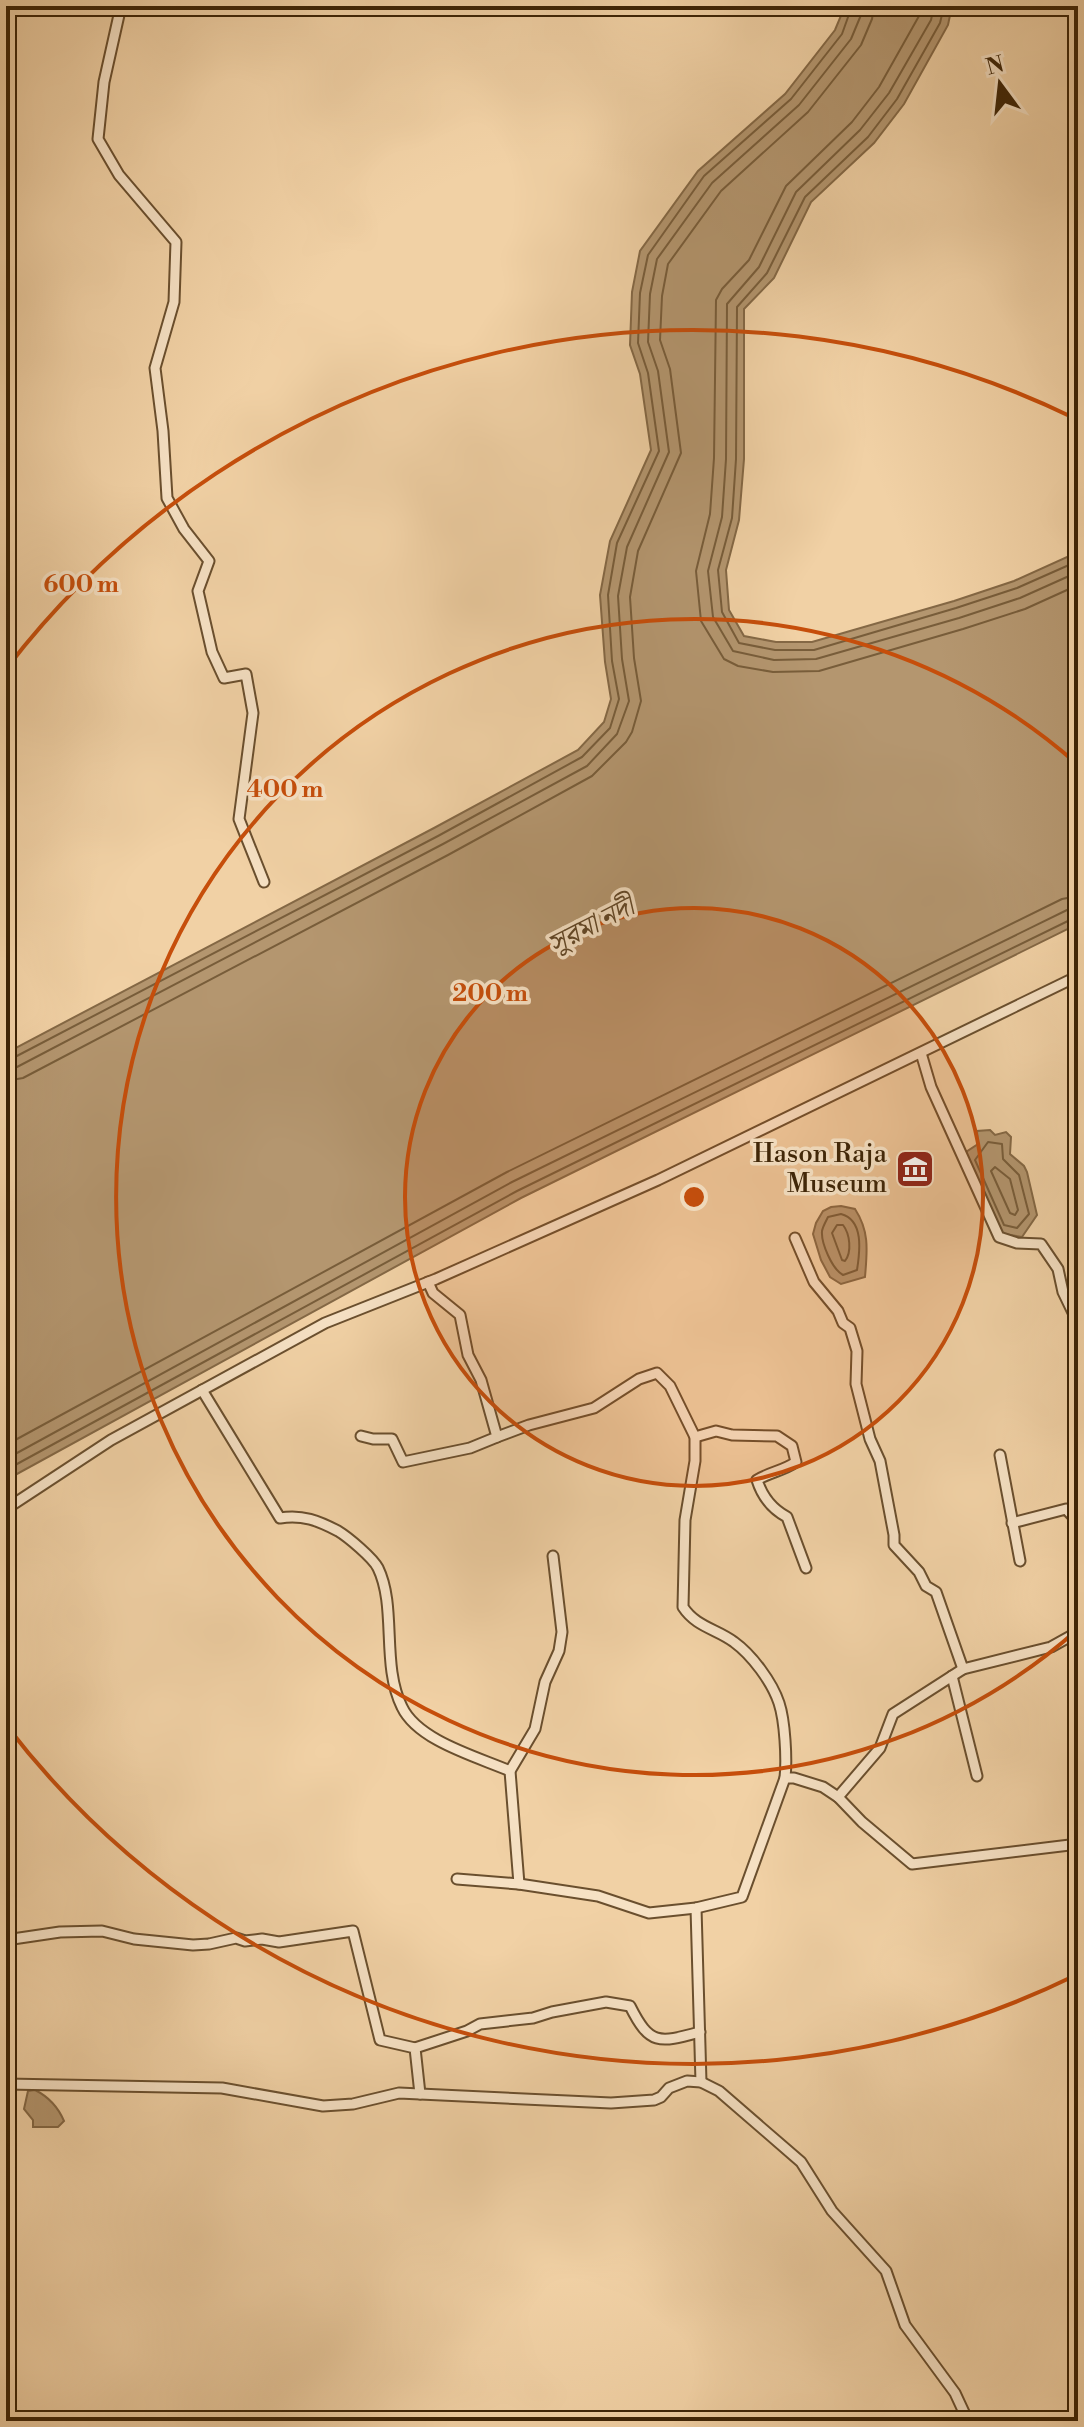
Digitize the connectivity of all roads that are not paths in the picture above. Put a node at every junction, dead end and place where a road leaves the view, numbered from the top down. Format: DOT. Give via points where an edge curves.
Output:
graph roads {
  1 [pos="121,6"];
  2 [pos="264,882"];
  3 [pos="1078,976"];
  4 [pos="921,1053"];
  5 [pos="795,1238"];
  6 [pos="428,1282"];
  7 [pos="1078,1323"];
  8 [pos="202,1390"];
  9 [pos="361,1436"];
  10 [pos="497,1437"];
  11 [pos="695,1437"];
  12 [pos="1000,1455"];
  13 [pos="6,1509"];
  14 [pos="1078,1522"];
  15 [pos="1012,1523"];
  16 [pos="553,1556"];
  17 [pos="1020,1561"];
  18 [pos="806,1568"];
  19 [pos="1078,1632"];
  20 [pos="963,1669"];
  21 [pos="952,1676"];
  22 [pos="510,1771"];
  23 [pos="977,1776"];
  24 [pos="785,1778"];
  25 [pos="838,1797"];
  26 [pos="1078,1844"];
  27 [pos="457,1879"];
  28 [pos="519,1884"];
  29 [pos="696,1908"];
  30 [pos="6,1940"];
  31 [pos="700,2032"];
  32 [pos="415,2048"];
  33 [pos="701,2082"];
  34 [pos="6,2084"];
  35 [pos="420,2094"];
  36 [pos="968,2421"];
  1 -- 2 [label="street" via="98,139 119,175 176,242 174,302 155,368 167,498 209,561 198,591 212,652 224,678 246,674 253,713 239,819"];
  3 -- 4 [label="street"];
  4 -- 6 [label="street" via="658,1180"];
  4 -- 7 [label="street" via="931,1087 999,1237 1041,1244 1058,1269"];
  5 -- 20 [label="street" via="814,1282 850,1328 857,1351 856,1384 880,1461 894,1545 936,1592"];
  6 -- 8 [label="street" via="325,1323"];
  6 -- 10 [label="street" via="433,1293 460,1315"];
  8 -- 13 [label="street" via="111,1440"];
  8 -- 22 [label="street" via="280,1518 318,1520 344,1535 378,1567 391,1672 402,1708 442,1743"];
  9 -- 10 [label="street" via="392,1439 403,1462"];
  10 -- 11 [label="street" via="594,1408 657,1373 670,1386"];
  11 -- 18 [label="street" via="716,1431 777,1436 792,1446 796,1462 757,1480 775,1511 787,1517"];
  11 -- 24 [label="street" via="685,1520 683,1607 757,1664 779,1702"];
  12 -- 15 [label="street"];
  14 -- 15 [label="street" via="1066,1509"];
  15 -- 17 [label="street"];
  16 -- 22 [label="street" via="562,1632 559,1651 545,1682 535,1729"];
  19 -- 20 [label="street" via="1051,1647"];
  20 -- 21 [label="street"];
  21 -- 23 [label="street"];
  21 -- 25 [label="street" via="893,1714 880,1748"];
  22 -- 28 [label="street"];
  24 -- 25 [label="street" via="823,1787"];
  24 -- 29 [label="street" via="742,1897"];
  25 -- 26 [label="street" via="912,1864"];
  27 -- 28 [label="street"];
  28 -- 29 [label="street" via="598,1896 649,1913"];
  29 -- 31 [label="street"];
  30 -- 32 [label="street" via="102,1931 134,1939 209,1944 236,1938 279,1942 353,1931 380,2040"];
  31 -- 32 [label="street" via="666,2041 645,2032 630,2006 606,2002 480,2024"];
  31 -- 33 [label="street"];
  32 -- 35 [label="street"];
  33 -- 35 [label="street" via="687,2081 654,2100 611,2103"];
  33 -- 36 [label="street" via="719,2091 801,2162 832,2211 886,2271 905,2325 955,2393"];
  34 -- 35 [label="street" via="222,2088 323,2106"];
}
